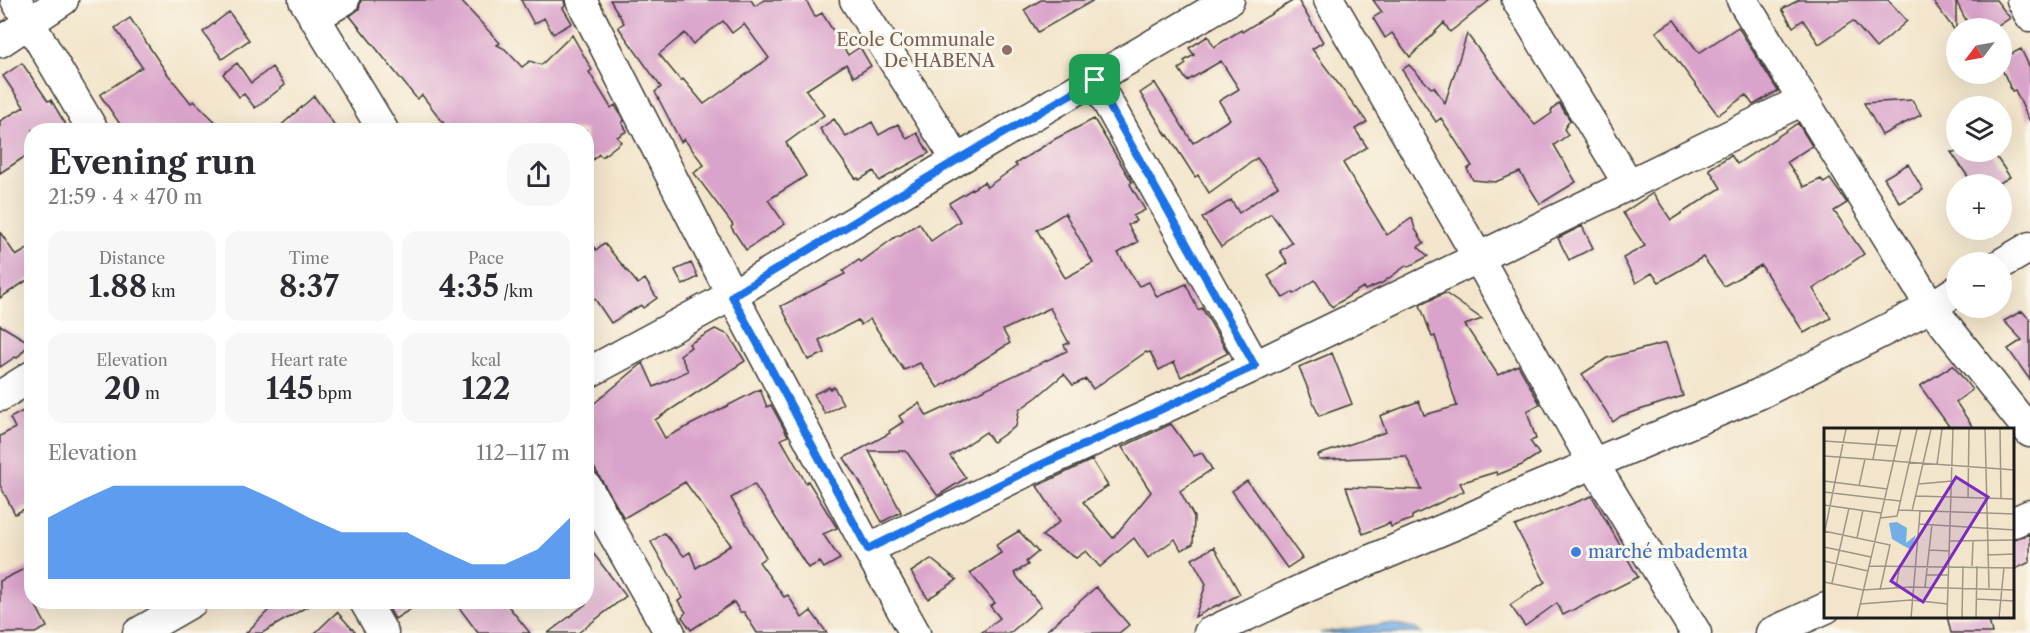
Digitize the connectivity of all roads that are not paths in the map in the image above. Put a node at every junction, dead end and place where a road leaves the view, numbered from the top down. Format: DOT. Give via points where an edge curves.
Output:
graph roads {
  1 [pos="63,0"];
  2 [pos="344,0"];
  3 [pos="581,0"];
  4 [pos="855,0"];
  5 [pos="1229,0"];
  6 [pos="1329,0"];
  7 [pos="1517,0"];
  8 [pos="1742,0"];
  9 [pos="2022,0"];
  10 [pos="309,9"];
  11 [pos="23,11"];
  12 [pos="2030,16"];
  13 [pos="0,42"];
  14 [pos="1095,80"];
  15 [pos="1803,100"];
  16 [pos="89,123"];
  17 [pos="379,123"];
  18 [pos="957,160"];
  19 [pos="1629,185"];
  20 [pos="2030,247"];
  21 [pos="1479,258"];
  22 [pos="2012,258"];
  23 [pos="732,296"];
  24 [pos="1946,297"];
  25 [pos="1931,307"];
  26 [pos="1255,366"];
  27 [pos="594,370"];
  28 [pos="24,381"];
  29 [pos="0,396"];
  30 [pos="2030,432"];
  31 [pos="1593,463"];
  32 [pos="594,500"];
  33 [pos="2030,515"];
  34 [pos="2015,521"];
  35 [pos="868,549"];
  36 [pos="180,609"];
  37 [pos="369,609"];
  38 [pos="1824,609"];
  39 [pos="138,633"];
  40 [pos="383,633"];
  41 [pos="670,633"];
  42 [pos="915,633"];
  43 [pos="1209,633"];
  44 [pos="1696,633"];
  45 [pos="1772,633"];
  1 -- 11 [label="street"];
  2 -- 10 [label="street"];
  3 -- 23 [label="street"];
  4 -- 18 [label="street"];
  5 -- 14 [label="street"];
  6 -- 21 [label="street"];
  7 -- 19 [label="street"];
  8 -- 15 [label="street"];
  9 -- 12 [label="street"];
  10 -- 17 [label="street"];
  11 -- 13 [label="street"];
  11 -- 16 [label="street"];
  14 -- 18 [label="street"];
  14 -- 26 [label="street"];
  15 -- 19 [label="street"];
  15 -- 25 [label="street"];
  18 -- 23 [label="street"];
  19 -- 21 [label="street"];
  20 -- 22 [label="street"];
  21 -- 26 [label="street"];
  21 -- 31 [label="street"];
  23 -- 27 [label="street"];
  23 -- 35 [label="street"];
  24 -- 25 [label="street"];
  25 -- 30 [label="street"];
  25 -- 31 [label="street" via="1759,393"];
  26 -- 35 [label="street"];
  28 -- 29 [label="street"];
  31 -- 43 [label="street"];
  31 -- 44 [label="street"];
  32 -- 41 [label="street"];
  33 -- 34 [label="street"];
  35 -- 42 [label="street"];
  36 -- 39 [label="street"];
  37 -- 40 [label="street"];
  38 -- 45 [label="street"];
}
